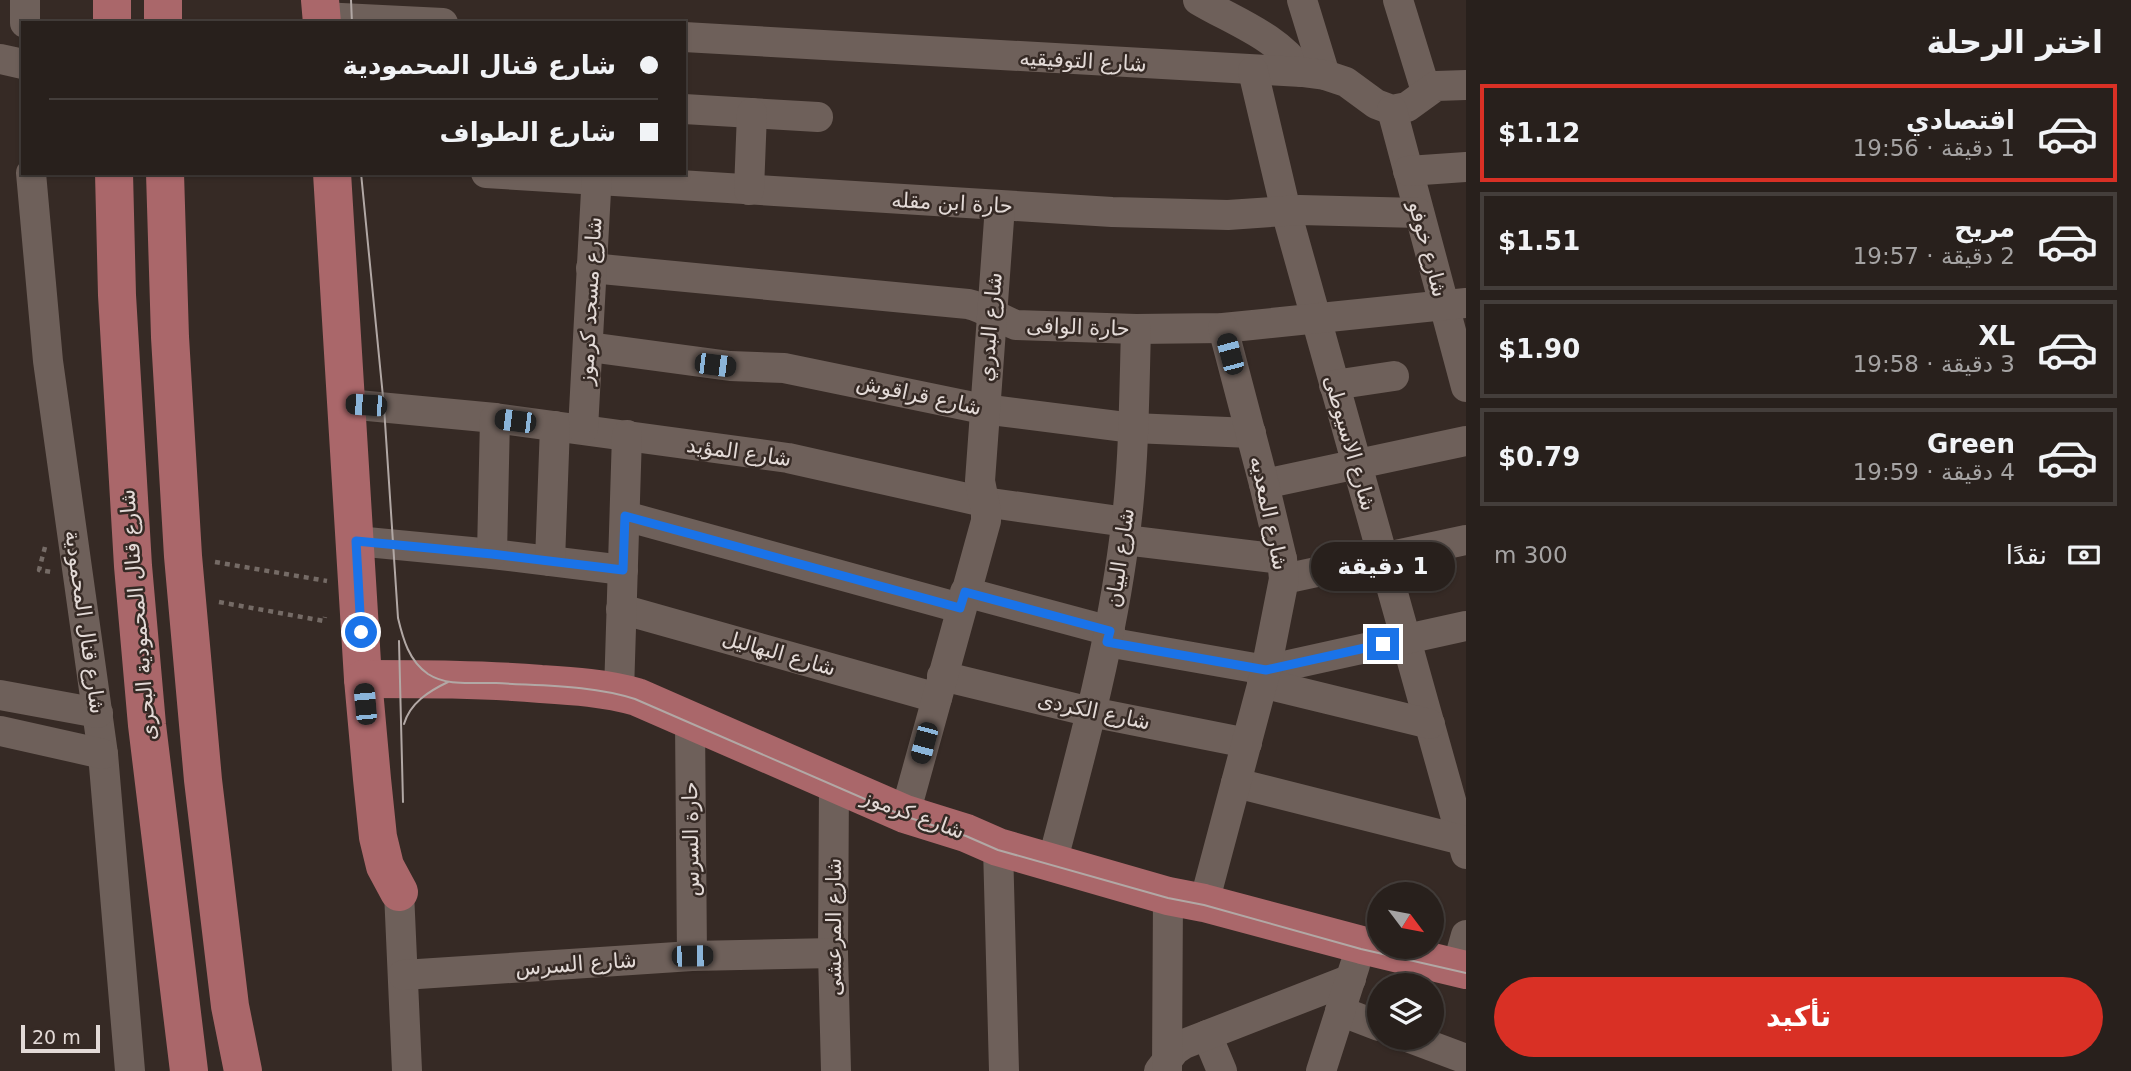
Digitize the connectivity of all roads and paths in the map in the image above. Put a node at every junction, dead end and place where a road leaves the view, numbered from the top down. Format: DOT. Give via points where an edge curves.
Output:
graph roads {
  1 [pos="25,0"];
  2 [pos="112,0"];
  3 [pos="163,0"];
  4 [pos="1198,0"];
  5 [pos="1302,0"];
  6 [pos="1398,0"];
  7 [pos="321,13"];
  8 [pos="25,21"];
  9 [pos="112,21"];
  10 [pos="163,21"];
  11 [pos="419,21"];
  12 [pos="686,37"];
  13 [pos="0,59"];
  14 [pos="21,64"];
  15 [pos="1253,71"];
  16 [pos="1314,73"];
  17 [pos="1466,85"];
  18 [pos="1426,91"];
  19 [pos="686,109"];
  20 [pos="1392,110"];
  21 [pos="752,113"];
  22 [pos="818,117"];
  23 [pos="1466,167"];
  24 [pos="1408,171"];
  25 [pos="31,175"];
  26 [pos="114,175"];
  27 [pos="165,175"];
  28 [pos="332,175"];
  29 [pos="541,175"];
  30 [pos="596,177"];
  31 [pos="749,190"];
  32 [pos="1000,206"];
  33 [pos="1286,211"];
  34 [pos="1419,213"];
  35 [pos="591,268"];
  36 [pos="1454,304"];
  37 [pos="992,313"];
  38 [pos="1315,318"];
  39 [pos="1223,328"];
  40 [pos="1136,329"];
  41 [pos="589,347"];
  42 [pos="1394,376"];
  43 [pos="1334,384"];
  44 [pos="1466,387"];
  45 [pos="347,404"];
  46 [pos="983,409"];
  47 [pos="495,418"];
  48 [pos="569,428"];
  49 [pos="1133,428"];
  50 [pos="1251,433"];
  51 [pos="627,435"];
  52 [pos="1466,441"];
  53 [pos="1357,465"];
  54 [pos="1264,484"];
  55 [pos="984,502"];
  56 [pos="625,516"];
  57 [pos="1126,531"];
  58 [pos="1466,540"];
  59 [pos="356,541"];
  60 [pos="43,550"];
  61 [pos="492,554"];
  62 [pos="183,556"];
  63 [pos="1383,558"];
  64 [pos="550,561"];
  65 [pos="1283,569"];
  66 [pos="39,570"];
  67 [pos="623,570"];
  68 [pos="358,584"];
  69 [pos="963,600"];
  70 [pos="621,608"];
  71 [pos="1466,625"];
  72 [pos="1109,636"];
  73 [pos="1406,639"];
  74 [pos="1264,676"];
  75 [pos="363,679"];
  76 [pos="940,687"];
  77 [pos="619,692"];
  78 [pos="0,695"];
  79 [pos="1091,712"];
  80 [pos="98,713"];
  81 [pos="690,721"];
  82 [pos="1430,724"];
  83 [pos="0,732"];
  84 [pos="1247,743"];
  85 [pos="103,754"];
  86 [pos="1453,755"];
  87 [pos="1236,783"];
  88 [pos="834,784"];
  89 [pos="905,814"];
  90 [pos="998,847"];
  91 [pos="1464,847"];
  92 [pos="1052,863"];
  93 [pos="399,892"];
  94 [pos="1168,896"];
  95 [pos="1205,903"];
  96 [pos="833,953"];
  97 [pos="692,956"];
  98 [pos="1463,957"];
  99 [pos="1356,962"];
  100 [pos="403,975"];
  101 [pos="230,1006"];
  102 [pos="1340,1011"];
  103 [pos="1367,1021"];
  104 [pos="1207,1035"];
  105 [pos="1442,1050"];
  106 [pos="1466,1059"];
  107 [pos="186,1065"];
  108 [pos="1164,1067"];
  109 [pos="130,1071"];
  110 [pos="243,1071"];
  111 [pos="263,1071"];
  112 [pos="407,1071"];
  113 [pos="836,1071"];
  114 [pos="1004,1071"];
  115 [pos="1222,1071"];
  116 [pos="1321,1071"];
  1 -- 8 [label="street"];
  2 -- 9 [label="main road"];
  3 -- 10 [label="main road"];
  4 -- 16 [label="street" via="1275,43"];
  5 -- 16 [label="street"];
  6 -- 18 [label="street"];
  7 -- 11 [label="street"];
  12 -- 15 [label="street, شارع التوفيقيه"];
  13 -- 14 [label="street"];
  15 -- 16 [label="street, شارع التوفيقيه"];
  15 -- 33 [label="street, شارع الاسيوطى"];
  16 -- 20 [label="street, شارع التوفيقيه" via="1346,82"];
  17 -- 18 [label="street"];
  18 -- 20 [label="street" via="1407,107"];
  19 -- 21 [label="street"];
  20 -- 24 [label="street, شارع خوفو"];
  21 -- 22 [label="street"];
  21 -- 31 [label="street"];
  23 -- 24 [label="street"];
  24 -- 34 [label="street, شارع خوفو"];
  25 -- 80 [label="street, شارع قنال المحمودية" via="48,361"];
  26 -- 107 [label="main road, شارع قنال المحمودية البحرى" via="128,510 146,725"];
  27 -- 62 [label="main road"];
  28 -- 45 [label="main road"];
  29 -- 30 [label="street, حارة ابن مقله"];
  30 -- 31 [label="street, حارة ابن مقله"];
  30 -- 35 [label="street, شارع مسجد كرموز"];
  31 -- 32 [label="street, حارة ابن مقله"];
  32 -- 33 [label="street, حارة ابن مقله" via="1228,215"];
  32 -- 37 [label="street, شارع البدري"];
  33 -- 34 [label="street, حارة ابن مقله"];
  33 -- 38 [label="street, شارع الاسيوطى"];
  34 -- 36 [label="street, شارع خوفو"];
  35 -- 37 [label="street, حارة الوافى" via="968,304"];
  35 -- 41 [label="street, شارع مسجد كرموز"];
  36 -- 38 [label="street, حارة الوافى"];
  36 -- 44 [label="street, شارع خوفو"];
  37 -- 40 [label="street, حارة الوافى" via="1016,325"];
  37 -- 46 [label="street, شارع البدري"];
  38 -- 39 [label="street, حارة الوافى"];
  38 -- 43 [label="street, شارع الاسيوطى"];
  39 -- 40 [label="street, حارة الوافى"];
  39 -- 50 [label="street, شارع المعديه"];
  40 -- 49 [label="street, شارع البيان"];
  41 -- 46 [label="street, شارع قراقوش" via="720,365 784,368"];
  41 -- 48 [label="street, شارع مسجد كرموز"];
  42 -- 43 [label="street"];
  43 -- 53 [label="street, شارع الاسيوطى"];
  45 -- 47 [label="street, شارع المؤيد"];
  45 -- 59 [label="main road"];
  46 -- 49 [label="street, شارع قراقوش"];
  46 -- 55 [label="street, شارع البدري" via="979,481"];
  47 -- 48 [label="street, شارع المؤيد"];
  47 -- 61 [label="street"];
  48 -- 51 [label="street, شارع المؤيد"];
  48 -- 64 [label="street, شارع مسجد كرموز"];
  49 -- 50 [label="street, شارع قراقوش"];
  49 -- 57 [label="street, شارع البيان"];
  50 -- 54 [label="street, شارع المعديه"];
  51 -- 55 [label="street, شارع المؤيد" via="788,458"];
  51 -- 56 [label="street"];
  52 -- 53 [label="street"];
  53 -- 54 [label="street"];
  53 -- 63 [label="street, شارع الاسيوطى"];
  54 -- 65 [label="street, شارع المعديه"];
  55 -- 57 [label="street, شارع المؤيد"];
  55 -- 69 [label="street, شارع البدري" via="986,521"];
  56 -- 67 [label="street"];
  56 -- 69 [label="street"];
  57 -- 65 [label="street, شارع المؤيد"];
  57 -- 72 [label="street, شارع البيان"];
  58 -- 63 [label="street, شارع المؤيد"];
  59 -- 61 [label="street"];
  59 -- 68 [label="main road"];
  60 -- 66 [label="path"];
  61 -- 64 [label="street"];
  62 -- 68 [label="path"];
  62 -- 101 [label="main road"];
  63 -- 65 [label="street, شارع المؤيد"];
  63 -- 73 [label="street, شارع الاسيوطى"];
  64 -- 67 [label="street"];
  65 -- 74 [label="street, شارع المعديه"];
  67 -- 70 [label="street"];
  68 -- 75 [label="main road"];
  69 -- 72 [label="street"];
  69 -- 76 [label="street, شارع البدري"];
  70 -- 76 [label="street, شارع البهاليل"];
  70 -- 77 [label="street"];
  71 -- 73 [label="street"];
  72 -- 74 [label="street"];
  72 -- 79 [label="street, شارع البيان"];
  73 -- 74 [label="street"];
  73 -- 82 [label="street, شارع الاسيوطى"];
  74 -- 82 [label="street"];
  74 -- 84 [label="street, شارع المعديه"];
  75 -- 77 [label="main road, شارع كرموز" via="487,680"];
  75 -- 93 [label="main road" via="378,837 385,866"];
  76 -- 79 [label="street, شارع الكردى"];
  76 -- 89 [label="street, شارع البدري"];
  77 -- 81 [label="main road, شارع كرموز"];
  78 -- 80 [label="street"];
  79 -- 84 [label="street, شارع الكردى"];
  79 -- 92 [label="street, شارع البيان"];
  80 -- 85 [label="street, شارع قنال المحمودية"];
  81 -- 88 [label="main road, شارع كرموز"];
  81 -- 97 [label="street, حارة السرس"];
  82 -- 86 [label="street, شارع الاسيوطى"];
  83 -- 85 [label="street"];
  84 -- 87 [label="street, شارع المعديه"];
  85 -- 109 [label="street, شارع قنال المحمودية"];
  86 -- 91 [label="street, شارع الاسيوطى"];
  87 -- 91 [label="street"];
  87 -- 95 [label="street, شارع المعديه"];
  88 -- 89 [label="main road, شارع كرموز"];
  88 -- 96 [label="street, شارع المرعشى"];
  89 -- 90 [label="main road, شارع كرموز"];
  90 -- 92 [label="main road, شارع كرموز"];
  90 -- 114 [label="street"];
  92 -- 94 [label="main road, شارع كرموز"];
  93 -- 100 [label="street"];
  94 -- 95 [label="main road, شارع كرموز"];
  94 -- 108 [label="street"];
  95 -- 99 [label="main road, شارع كرموز"];
  96 -- 97 [label="street, شارع السرس"];
  96 -- 113 [label="street, شارع المرعشى"];
  97 -- 100 [label="street, شارع السرس"];
  98 -- 99 [label="main road, شارع كرموز"];
  99 -- 102 [label="street"];
  99 -- 104 [label="street"];
  100 -- 112 [label="street"];
  101 -- 110 [label="main road"];
  101 -- 111 [label="main road"];
  102 -- 103 [label="street"];
  102 -- 116 [label="street"];
  104 -- 108 [label="street" via="1175,1050"];
  104 -- 115 [label="street"];
  105 -- 106 [label="street"];
}
